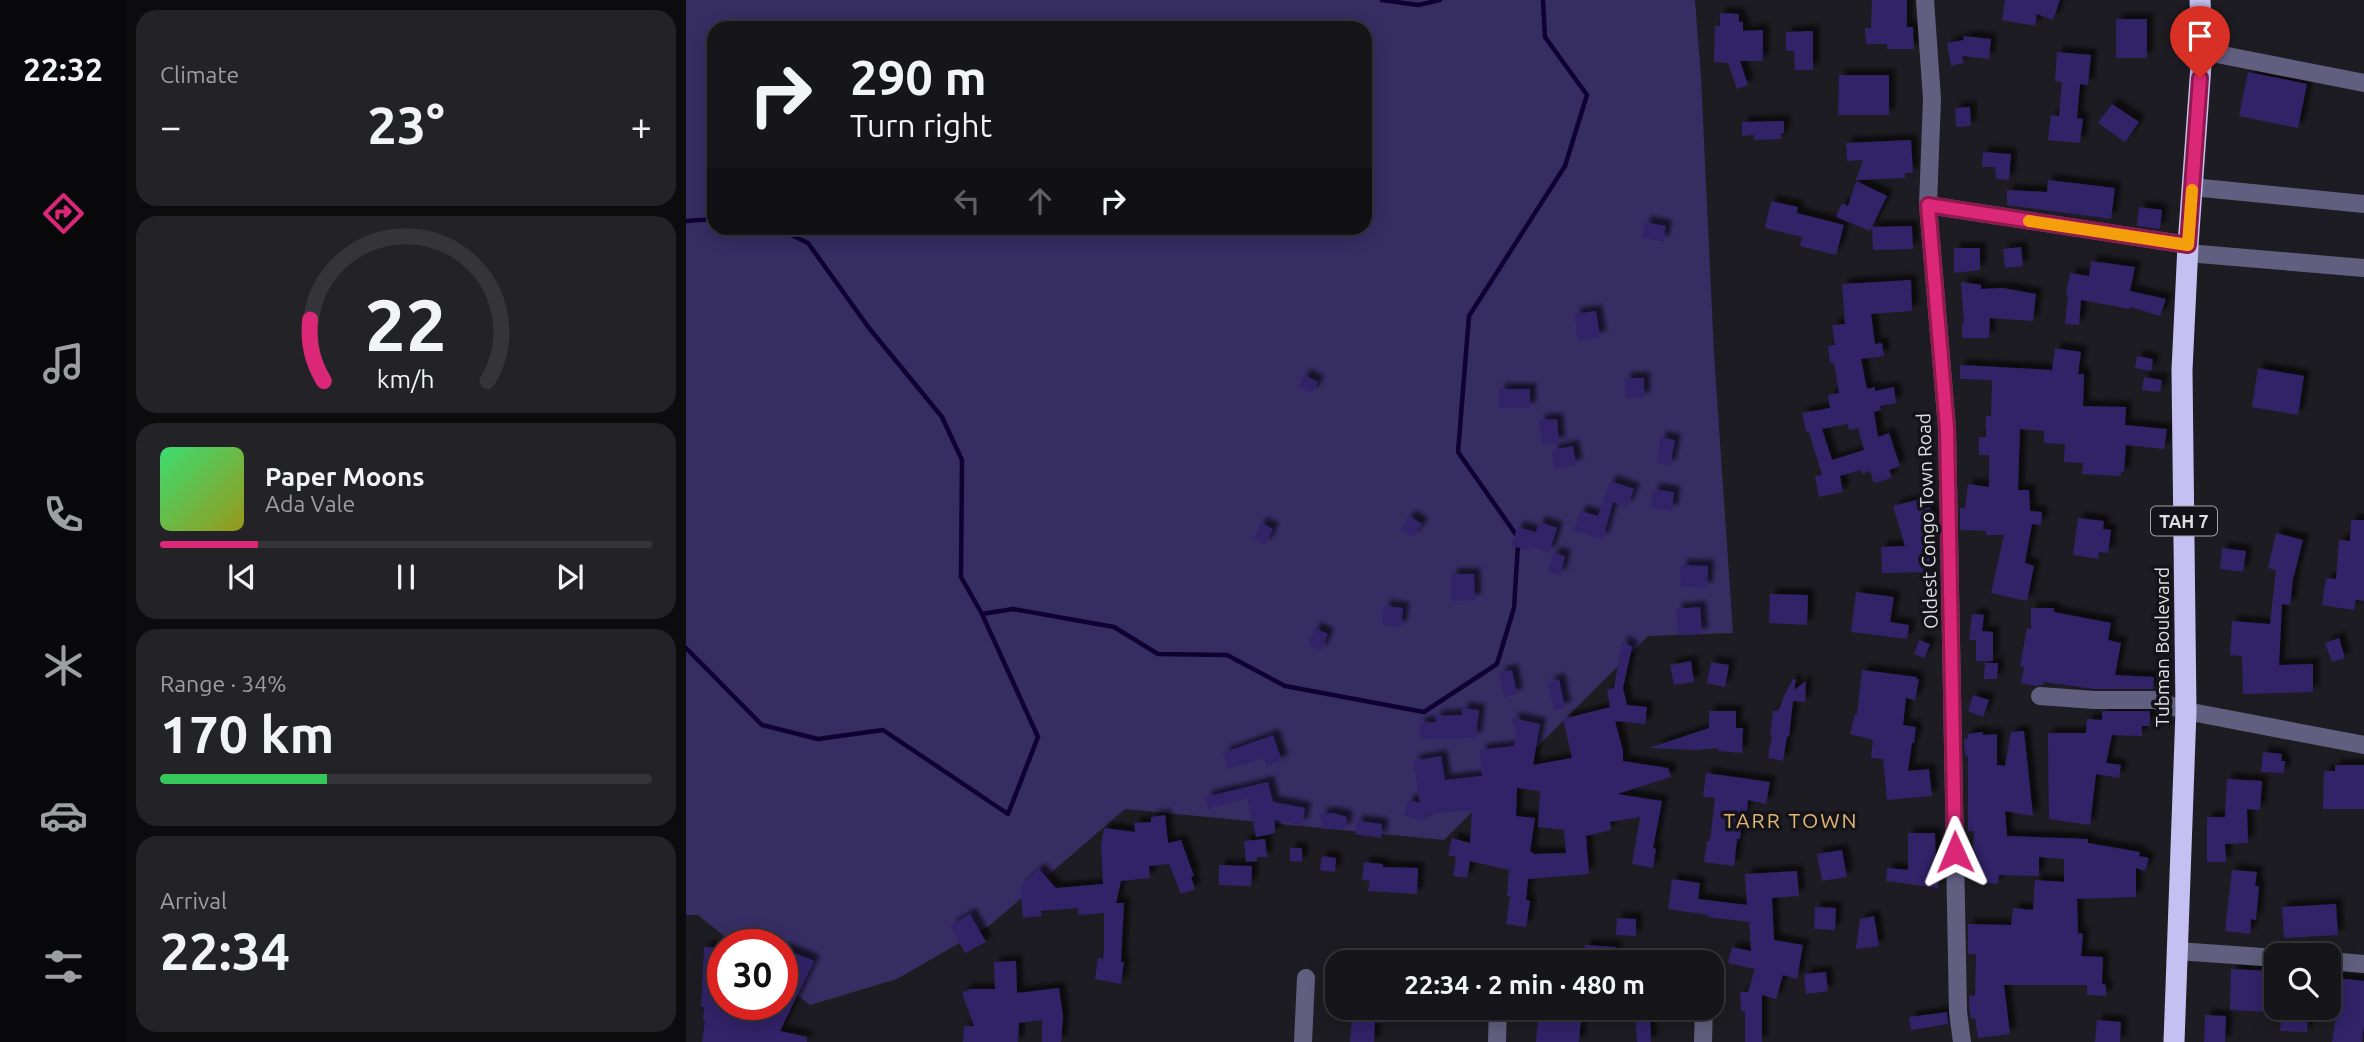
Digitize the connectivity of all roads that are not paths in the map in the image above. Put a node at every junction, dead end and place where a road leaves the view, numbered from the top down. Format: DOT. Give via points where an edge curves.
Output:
graph roads {
  1 [pos="1926,0"];
  2 [pos="2200,0"];
  3 [pos="2202,51"];
  4 [pos="2364,83"];
  5 [pos="2192,187"];
  6 [pos="2364,204"];
  7 [pos="1928,205"];
  8 [pos="2188,249"];
  9 [pos="2364,268"];
  10 [pos="2040,696"];
  11 [pos="2186,711"];
  12 [pos="2364,745"];
  13 [pos="2177,951"];
  14 [pos="2264,957"];
  15 [pos="2341,962"];
  16 [pos="2364,964"];
  17 [pos="1306,978"];
  18 [pos="1497,1020"];
  19 [pos="1704,1020"];
  20 [pos="1303,1042"];
  21 [pos="1497,1042"];
  22 [pos="1703,1042"];
  23 [pos="1962,1042"];
  24 [pos="2174,1042"];
  1 -- 7 [label="street, Oldest Congo Town Road" via="1932,99"];
  2 -- 3 [label="highway, Tubman Boulevard / TAH 7"];
  3 -- 4 [label="street"];
  3 -- 5 [label="highway, Tubman Boulevard / TAH 7"];
  5 -- 6 [label="street"];
  5 -- 8 [label="highway, Tubman Boulevard / TAH 7"];
  7 -- 8 [label="street"];
  7 -- 23 [label="street, Oldest Congo Town Road" via="1947,428"];
  8 -- 9 [label="street"];
  8 -- 11 [label="highway, Tubman Boulevard / TAH 7" via="2182,370"];
  10 -- 11 [label="street" via="2154,700"];
  11 -- 12 [label="street"];
  11 -- 13 [label="highway, Tubman Boulevard / TAH 7"];
  13 -- 14 [label="street"];
  13 -- 24 [label="highway, Tubman Boulevard / TAH 7"];
  15 -- 16 [label="street"];
  17 -- 20 [label="street"];
  18 -- 21 [label="street"];
  19 -- 22 [label="street"];
}
